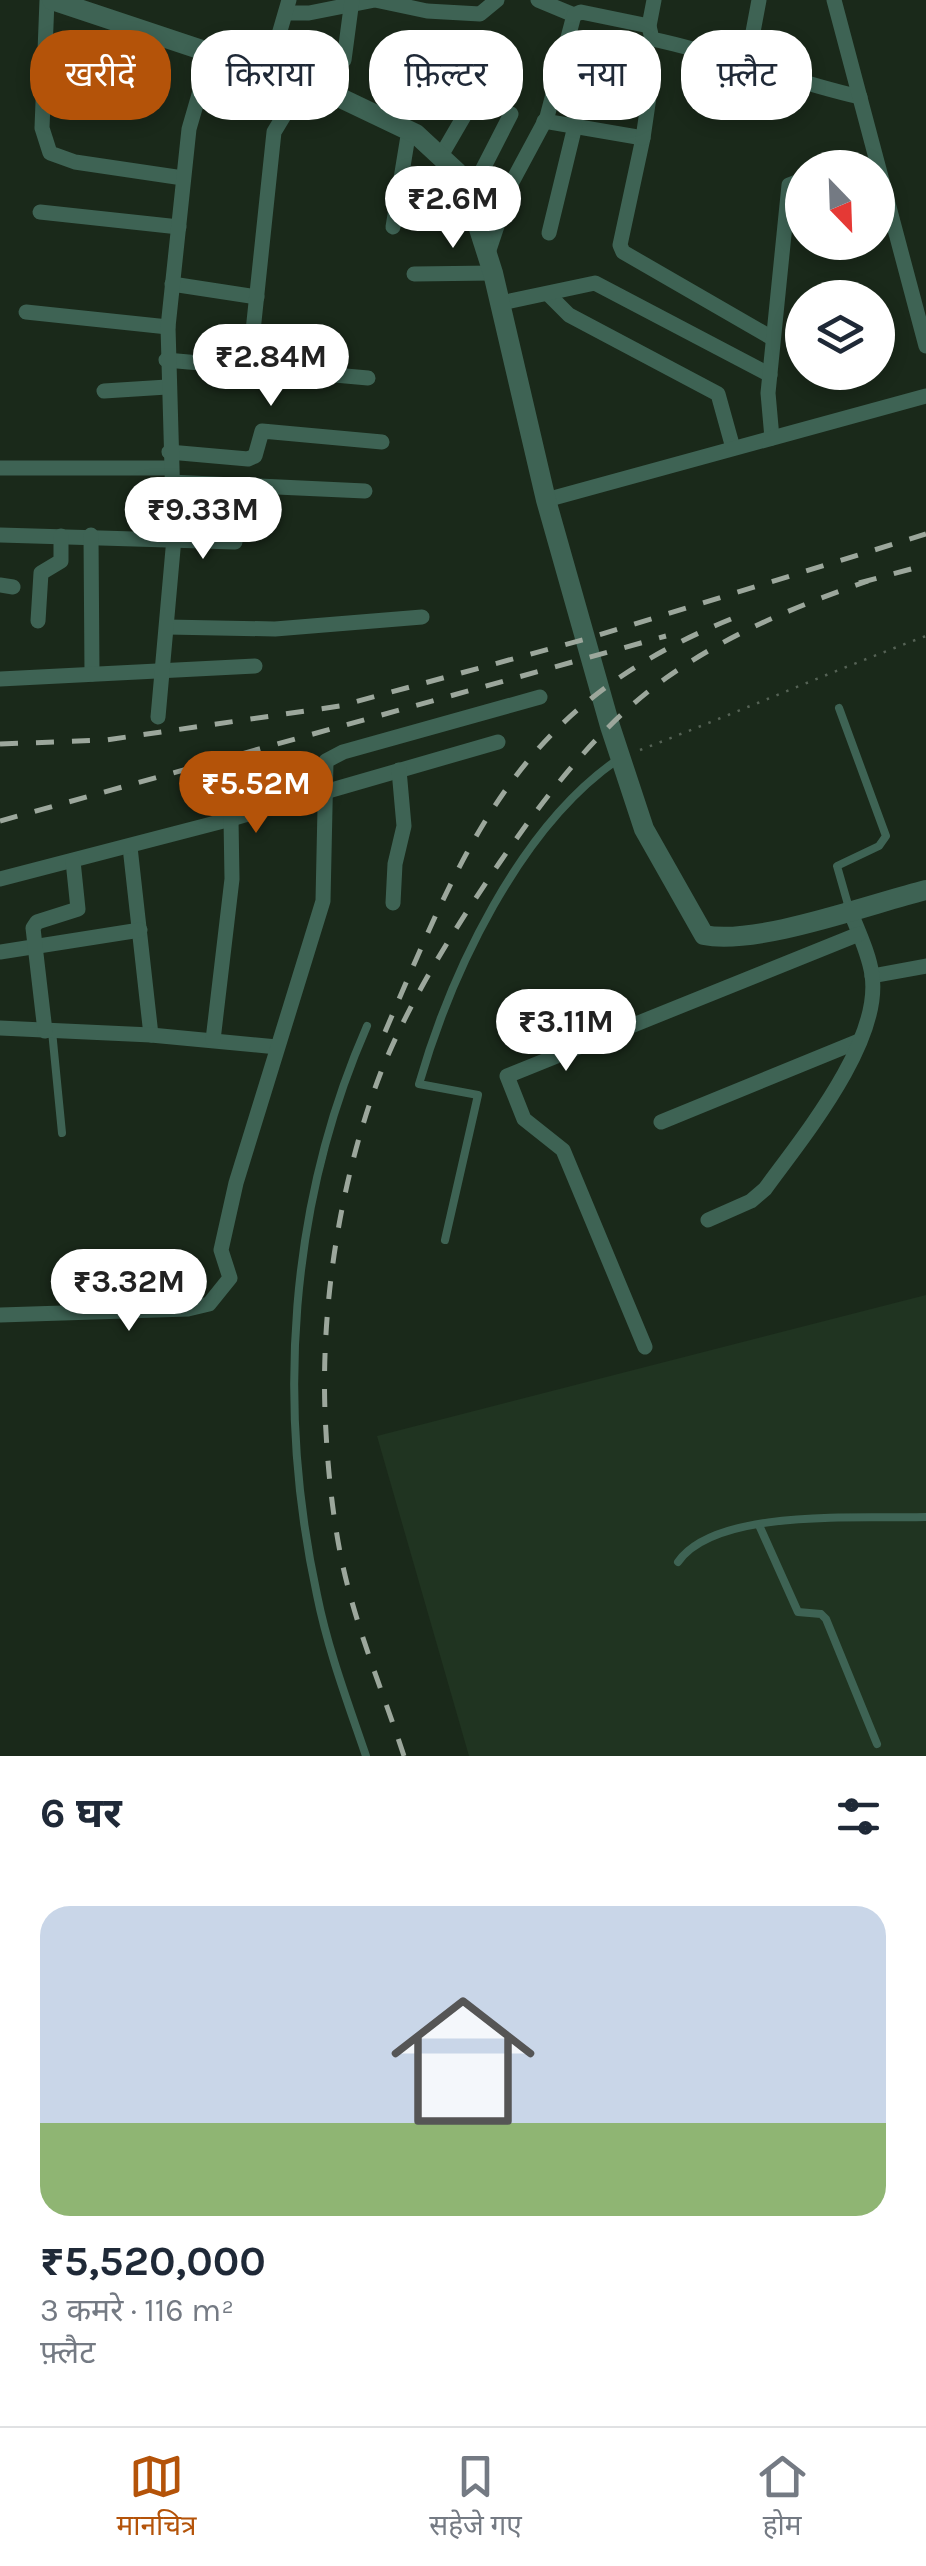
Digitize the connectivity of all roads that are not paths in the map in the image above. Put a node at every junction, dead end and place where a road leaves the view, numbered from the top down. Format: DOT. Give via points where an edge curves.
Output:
graph roads {
  1 [pos="50,0"];
  2 [pos="497,0"];
  3 [pos="538,0"];
  4 [pos="654,0"];
  5 [pos="758,0"];
  6 [pos="833,0"];
  7 [pos="350,2"];
  8 [pos="288,6"];
  9 [pos="438,6"];
  10 [pos="96,7"];
  11 [pos="576,9"];
  12 [pos="649,26"];
  13 [pos="281,30"];
  14 [pos="347,30"];
  15 [pos="753,30"];
  16 [pos="191,45"];
  17 [pos="681,47"];
  18 [pos="812,86"];
  19 [pos="860,97"];
  20 [pos="349,104"];
  21 [pos="192,120"];
  22 [pos="281,120"];
  23 [pos="461,120"];
  24 [pos="508,120"];
  25 [pos="646,120"];
  26 [pos="544,121"];
  27 [pos="575,126"];
  28 [pos="409,130"];
  29 [pos="643,138"];
  30 [pos="872,150"];
  31 [pos="442,154"];
  32 [pos="183,178"];
  33 [pos="469,196"];
  34 [pos="40,212"];
  35 [pos="785,221"];
  36 [pos="179,227"];
  37 [pos="394,227"];
  38 [pos="549,233"];
  39 [pos="895,237"];
  40 [pos="490,265"];
  41 [pos="414,274"];
  42 [pos="172,284"];
  43 [pos="550,296"];
  44 [pos="258,297"];
  45 [pos="500,303"];
  46 [pos="26,312"];
  47 [pos="168,327"];
  48 [pos="772,338"];
  49 [pos="926,346"];
  50 [pos="166,360"];
  51 [pos="249,369"];
  52 [pos="770,375"];
  53 [pos="368,378"];
  54 [pos="167,387"];
  55 [pos="104,391"];
  56 [pos="926,396"];
  57 [pos="772,438"];
  58 [pos="382,442"];
  59 [pos="733,448"];
  60 [pos="170,467"];
  61 [pos="0,468"];
  62 [pos="366,491"];
  63 [pos="546,500"];
  64 [pos="0,535"];
  65 [pos="91,535"];
  66 [pos="61,536"];
  67 [pos="174,538"];
  68 [pos="235,542"];
  69 [pos="422,618"];
  70 [pos="38,621"];
  71 [pos="167,628"];
  72 [pos="255,666"];
  73 [pos="163,670"];
  74 [pos="92,674"];
  75 [pos="0,679"];
  76 [pos="540,698"];
  77 [pos="839,708"];
  78 [pos="158,717"];
  79 [pos="498,742"];
  80 [pos="622,757"];
  81 [pos="398,770"];
  82 [pos="324,792"];
  83 [pos="231,819"];
  84 [pos="130,846"];
  85 [pos="73,861"];
  86 [pos="0,879"];
  87 [pos="926,890"];
  88 [pos="394,903"];
  89 [pos="849,908"];
  90 [pos="140,930"];
  91 [pos="859,934"];
  92 [pos="36,943"];
  93 [pos="0,952"];
  94 [pos="926,966"];
  95 [pos="872,976"];
  96 [pos="368,1026"];
  97 [pos="0,1028"];
  98 [pos="48,1031"];
  99 [pos="151,1035"];
  100 [pos="213,1040"];
  101 [pos="858,1040"];
  102 [pos="276,1048"];
  103 [pos="660,1122"];
  104 [pos="62,1133"];
  105 [pos="708,1220"];
  106 [pos="445,1240"];
  107 [pos="0,1315"];
  108 [pos="645,1348"];
  109 [pos="926,1517"];
  110 [pos="760,1525"];
  111 [pos="678,1562"];
  112 [pos="877,1744"];
  113 [pos="366,1756"];
  1 -- 10 [label="street"];
  1 -- 32 [label="street" via="42,128 50,153"];
  2 -- 9 [label="street" via="480,14"];
  3 -- 11 [label="street"];
  4 -- 12 [label="street"];
  5 -- 15 [label="street"];
  6 -- 19 [label="street"];
  7 -- 8 [label="street" via="309,13"];
  7 -- 9 [label="street"];
  7 -- 14 [label="street"];
  8 -- 13 [label="street"];
  10 -- 16 [label="street"];
  11 -- 12 [label="street"];
  11 -- 26 [label="street"];
  12 -- 17 [label="street" via="652,39"];
  18 -- 19 [label="street"];
  19 -- 30 [label="street"];
  20 -- 28 [label="street"];
  21 -- 32 [label="street"];
  22 -- 44 [label="street" via="274,132"];
  23 -- 31 [label="street"];
  24 -- 33 [label="street"];
  25 -- 29 [label="street"];
  26 -- 27 [label="street"];
  26 -- 40 [label="street" via="511,184"];
  27 -- 29 [label="street"];
  27 -- 38 [label="street"];
  28 -- 31 [label="street"];
  28 -- 37 [label="street"];
  29 -- 48 [label="street" via="623,252"];
  31 -- 33 [label="street"];
  32 -- 36 [label="street"];
  33 -- 40 [label="street"];
  34 -- 36 [label="street"];
  35 -- 48 [label="street"];
  36 -- 42 [label="street"];
  39 -- 49 [label="street"];
  40 -- 41 [label="street"];
  40 -- 45 [label="street"];
  42 -- 44 [label="street"];
  42 -- 47 [label="street"];
  43 -- 45 [label="street"];
  43 -- 52 [label="street" via="595,283"];
  43 -- 59 [label="street" via="570,315 718,394"];
  44 -- 51 [label="street"];
  45 -- 63 [label="street"];
  46 -- 47 [label="street"];
  47 -- 50 [label="street"];
  48 -- 52 [label="street"];
  50 -- 51 [label="street"];
  50 -- 54 [label="street"];
  51 -- 53 [label="street"];
  52 -- 57 [label="street"];
  54 -- 55 [label="street"];
  54 -- 60 [label="street"];
  56 -- 57 [label="street"];
  57 -- 59 [label="street"];
  58 -- 60 [label="street" via="262,431 254,456"];
  59 -- 63 [label="street"];
  60 -- 61 [label="street"];
  60 -- 62 [label="street"];
  60 -- 67 [label="street"];
  63 -- 80 [label="street"];
  64 -- 66 [label="street"];
  65 -- 66 [label="street"];
  65 -- 67 [label="street"];
  65 -- 74 [label="street"];
  66 -- 70 [label="street" via="61,561 41,573"];
  67 -- 68 [label="street"];
  67 -- 71 [label="street"];
  69 -- 71 [label="street" via="275,630"];
  71 -- 73 [label="street"];
  72 -- 73 [label="street"];
  73 -- 74 [label="street"];
  73 -- 78 [label="street"];
  74 -- 75 [label="street"];
  76 -- 82 [label="street" via="332,756"];
  77 -- 89 [label="lane" via="886,836 837,866"];
  79 -- 81 [label="street"];
  80 -- 89 [label="street" via="644,829 704,935 729,940"];
  80 -- 106 [label="lane" via="580,791 538,840 441,1010 419,1084 478,1095"];
  81 -- 82 [label="street"];
  81 -- 88 [label="street" via="404,826"];
  82 -- 83 [label="street"];
  82 -- 102 [label="street" via="323,901"];
  83 -- 84 [label="street"];
  83 -- 100 [label="street" via="232,880"];
  84 -- 85 [label="street"];
  84 -- 90 [label="street"];
  85 -- 86 [label="street"];
  85 -- 92 [label="street" via="79,905 34,924"];
  87 -- 89 [label="street"];
  89 -- 91 [label="street"];
  90 -- 92 [label="street"];
  90 -- 99 [label="street"];
  91 -- 95 [label="street"];
  91 -- 108 [label="street" via="507,1076 524,1119 563,1150"];
  92 -- 93 [label="street"];
  92 -- 98 [label="street"];
  94 -- 95 [label="street"];
  95 -- 101 [label="street"];
  96 -- 113 [label="lane" via="339,1091 306,1233 294,1445 317,1598"];
  97 -- 98 [label="street"];
  98 -- 99 [label="street"];
  98 -- 104 [label="lane"];
  99 -- 100 [label="street"];
  100 -- 102 [label="street"];
  101 -- 103 [label="street"];
  101 -- 105 [label="street" via="829,1099 765,1189"];
  102 -- 107 [label="street" via="221,1250 228,1282 209,1304"];
  109 -- 110 [label="lane"];
  110 -- 111 [label="lane" via="703,1541"];
  110 -- 112 [label="lane" via="798,1612 826,1619"];
}
